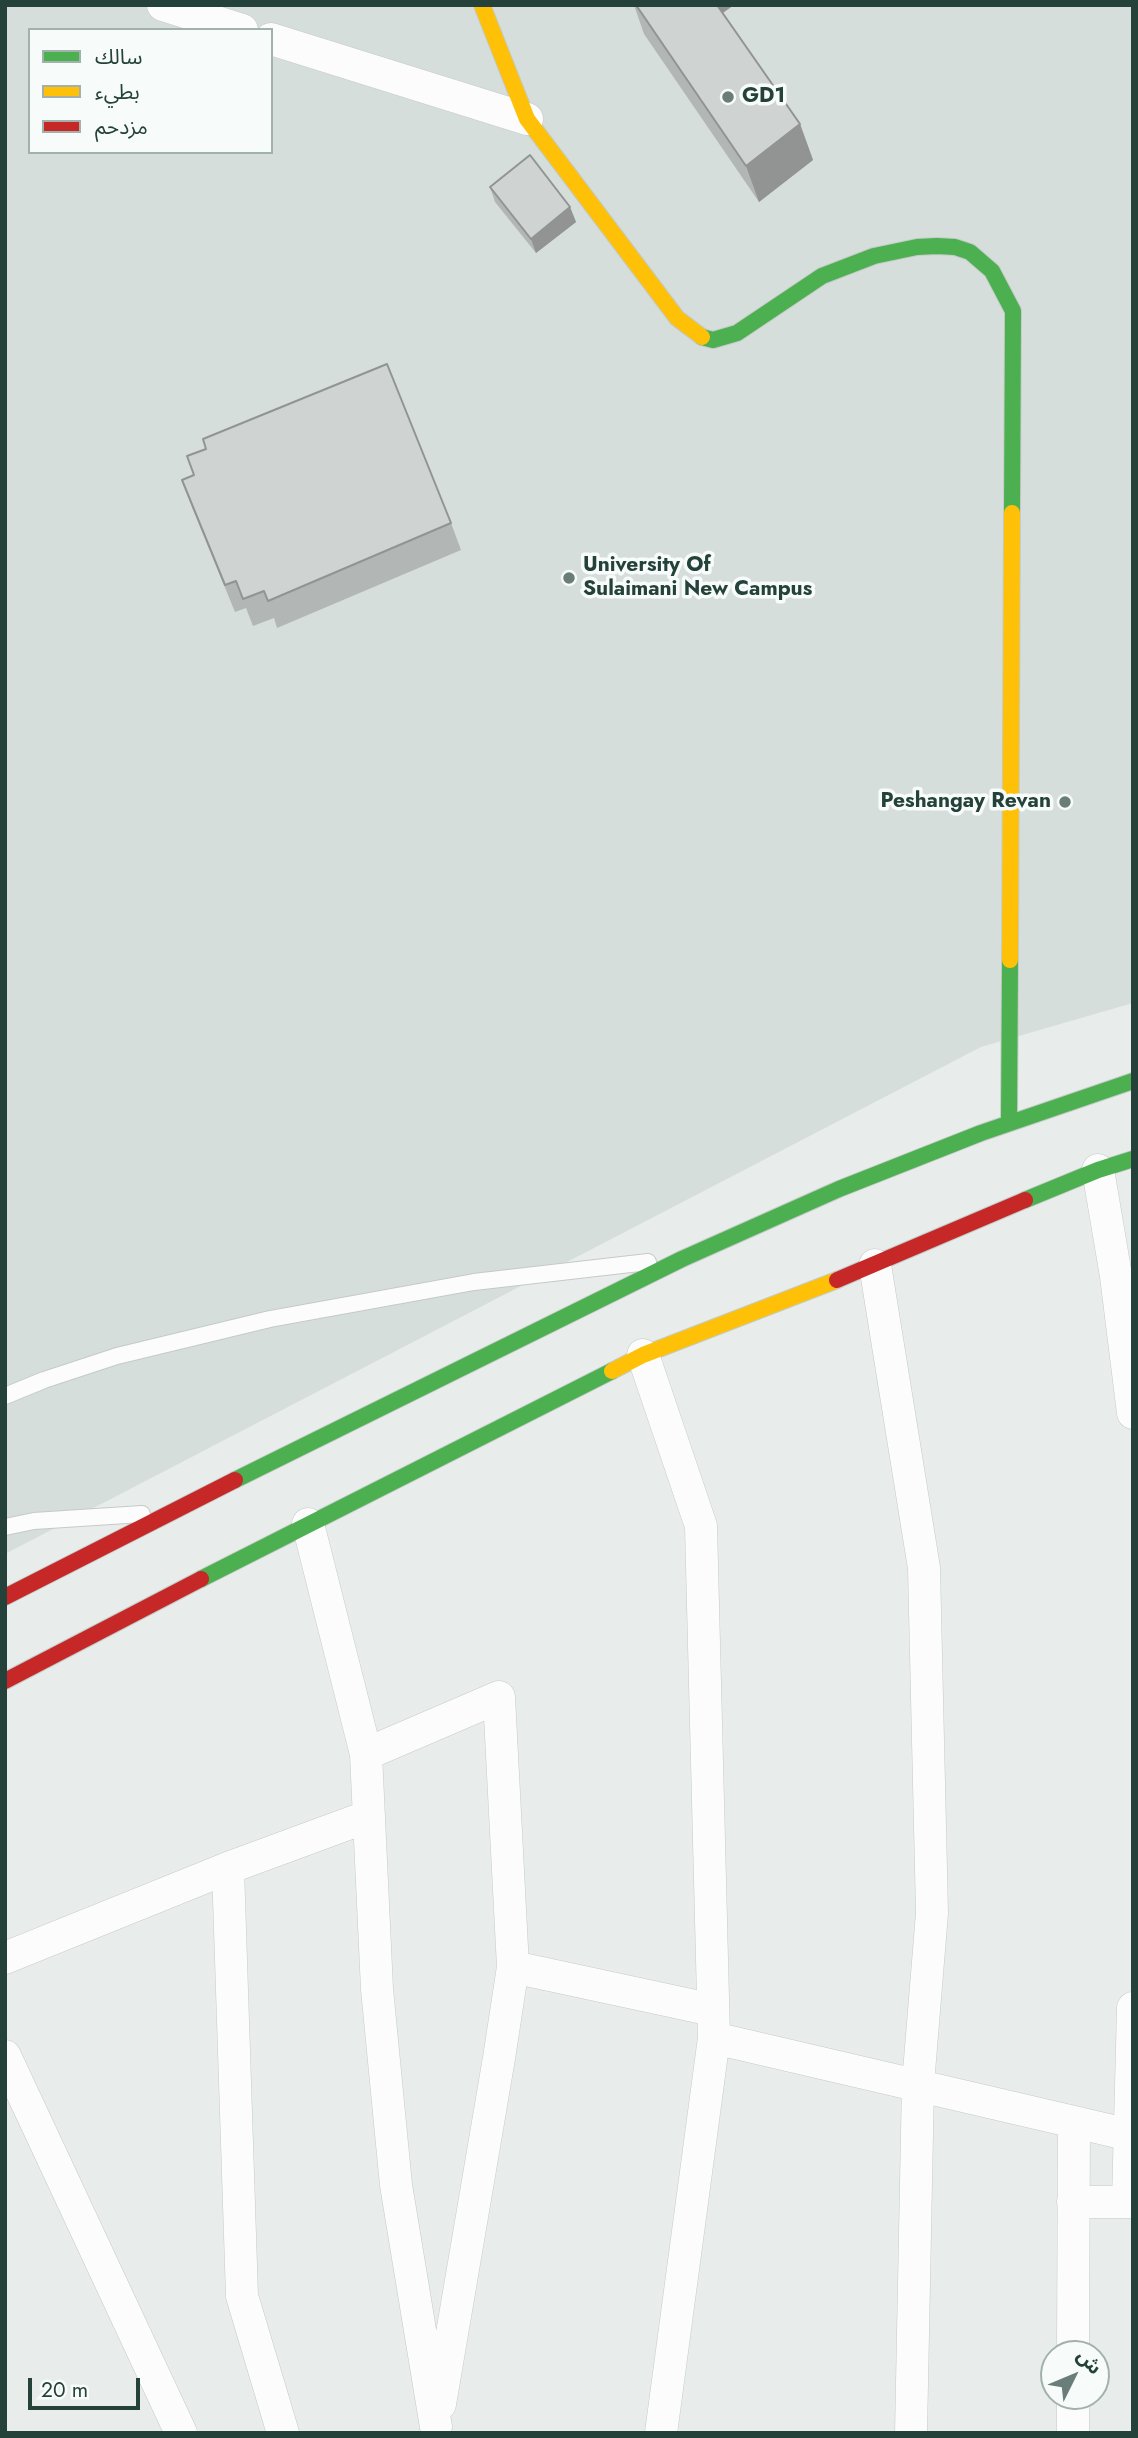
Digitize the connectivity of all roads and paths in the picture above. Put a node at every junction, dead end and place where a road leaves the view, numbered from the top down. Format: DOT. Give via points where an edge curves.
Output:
graph roads {
  1 [pos="163,5"];
  2 [pos="482,5"];
  3 [pos="236,28"];
  4 [pos="273,40"];
  5 [pos="527,119"];
  6 [pos="1133,1081"];
  7 [pos="1009,1122"];
  8 [pos="1133,1159"];
  9 [pos="1098,1170"];
  10 [pos="682,1259"];
  11 [pos="875,1265"];
  12 [pos="643,1355"];
  13 [pos="5,1396"];
  14 [pos="1133,1413"];
  15 [pos="169,1512"];
  16 [pos="308,1524"];
  17 [pos="5,1527"];
  18 [pos="5,1597"];
  19 [pos="5,1681"];
  20 [pos="366,1754"];
  21 [pos="369,1816"];
  22 [pos="228,1868"];
  23 [pos="5,1958"];
  24 [pos="513,1967"];
  25 [pos="1133,2007"];
  26 [pos="714,2024"];
  27 [pos="5,2056"];
  28 [pos="918,2084"];
  29 [pos="1074,2122"];
  30 [pos="1130,2135"];
  31 [pos="1073,2202"];
  32 [pos="1130,2202"];
  33 [pos="1073,2340"];
  34 [pos="1073,2410"];
  35 [pos="435,2430"];
  36 [pos="181,2433"];
  37 [pos="283,2433"];
  38 [pos="662,2433"];
  39 [pos="911,2433"];
  40 [pos="1073,2433"];
  1 -- 3 [label="street"];
  2 -- 5 [label="main road"];
  4 -- 5 [label="street"];
  5 -- 7 [label="main road" via="677,318 693,332 713,340 733,336 823,276 861,259 930,244 969,252 997,275 1013,311"];
  6 -- 7 [label="main road"];
  7 -- 10 [label="main road" via="839,1189"];
  8 -- 9 [label="main road"];
  9 -- 11 [label="main road"];
  9 -- 14 [label="street"];
  10 -- 13 [label="lane" via="474,1282 270,1319 117,1356"];
  10 -- 15 [label="main road"];
  11 -- 12 [label="main road"];
  11 -- 28 [label="street" via="924,1568 933,1913"];
  12 -- 16 [label="main road"];
  12 -- 26 [label="street" via="701,1526"];
  15 -- 17 [label="lane"];
  15 -- 18 [label="main road"];
  16 -- 19 [label="main road"];
  16 -- 20 [label="street"];
  20 -- 21 [label="street"];
  20 -- 24 [label="street" via="499,1697"];
  21 -- 22 [label="street"];
  21 -- 35 [label="street" via="377,1989 396,2185"];
  22 -- 23 [label="street"];
  22 -- 37 [label="street" via="242,2296"];
  24 -- 26 [label="street"];
  24 -- 35 [label="street"];
  25 -- 30 [label="street"];
  26 -- 28 [label="street"];
  26 -- 38 [label="street"];
  27 -- 36 [label="street"];
  28 -- 29 [label="street"];
  28 -- 39 [label="street"];
  29 -- 30 [label="street"];
  29 -- 31 [label="street"];
  30 -- 32 [label="street"];
  31 -- 32 [label="street"];
  31 -- 33 [label="street"];
  34 -- 40 [label="street"];
}
